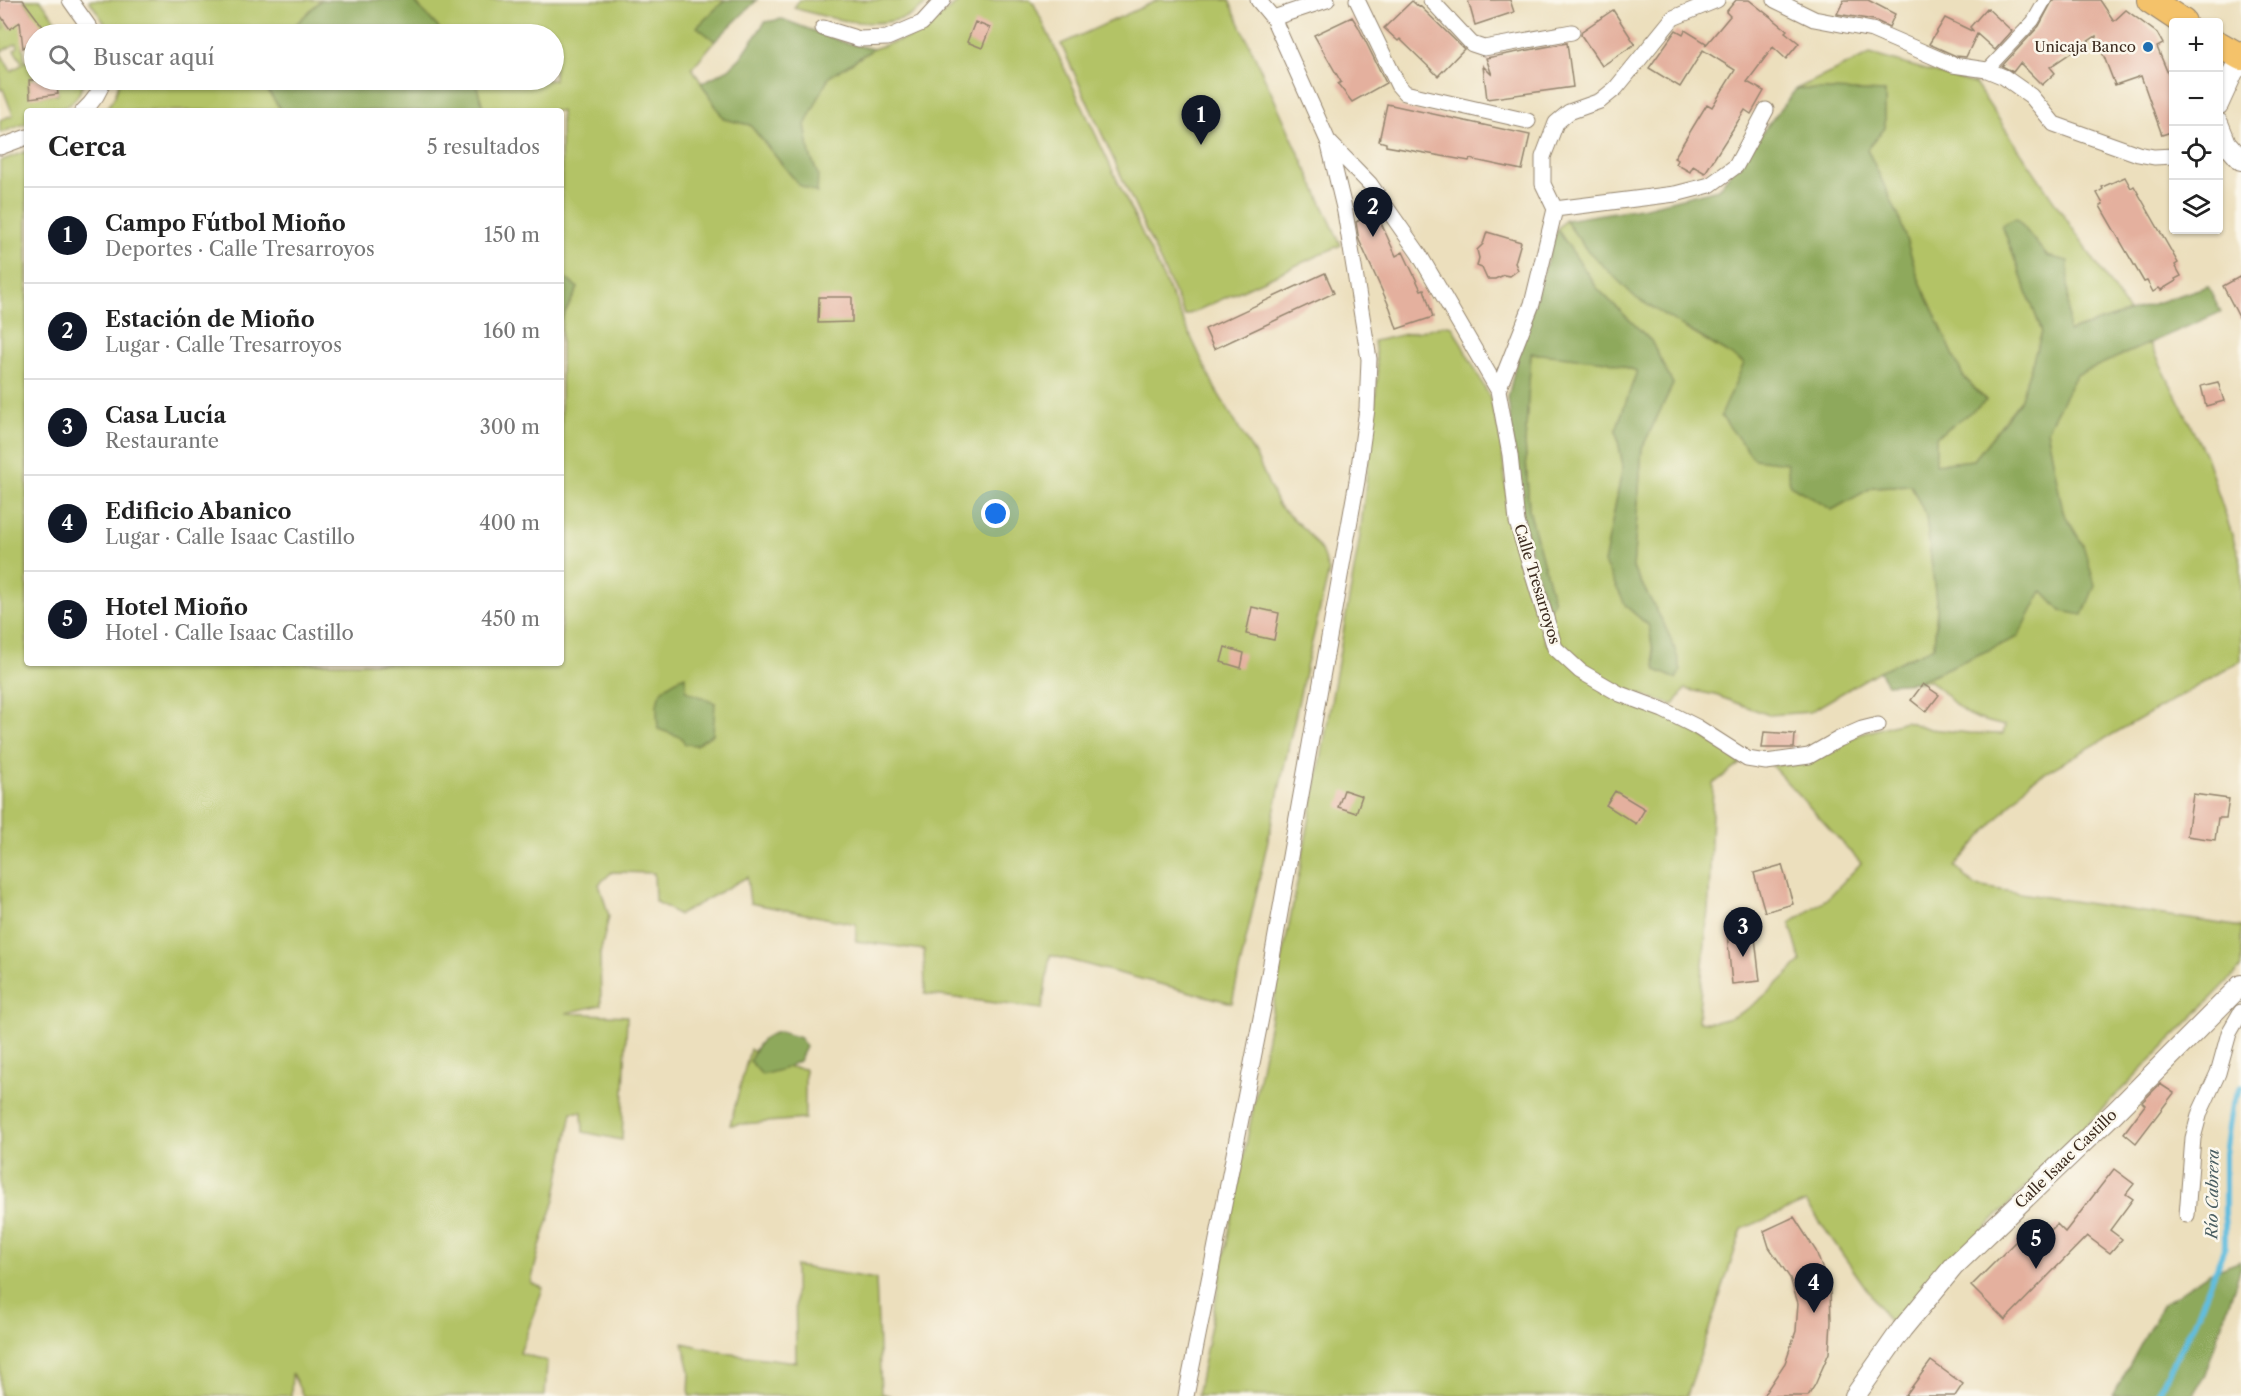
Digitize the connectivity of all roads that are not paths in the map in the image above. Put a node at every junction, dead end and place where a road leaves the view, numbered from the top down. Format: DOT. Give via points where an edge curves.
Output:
graph roads {
  1 [pos="70,0"];
  2 [pos="943,0"];
  3 [pos="1258,0"];
  4 [pos="1328,0"];
  5 [pos="1357,0"];
  6 [pos="1431,0"];
  7 [pos="1718,0"];
  8 [pos="1776,0"];
  9 [pos="2045,0"];
  10 [pos="1273,18"];
  11 [pos="87,24"];
  12 [pos="823,28"];
  13 [pos="1572,32"];
  14 [pos="2223,47"];
  15 [pos="2241,57"];
  16 [pos="2241,65"];
  17 [pos="1987,70"];
  18 [pos="100,90"];
  19 [pos="2223,94"];
  20 [pos="86,108"];
  21 [pos="1766,110"];
  22 [pos="1528,121"];
  23 [pos="24,138"];
  24 [pos="1328,141"];
  25 [pos="2223,145"];
  26 [pos="0,147"];
  27 [pos="2169,156"];
  28 [pos="2241,160"];
  29 [pos="1555,209"];
  30 [pos="1498,390"];
  31 [pos="1878,725"];
  32 [pos="2241,985"];
  33 [pos="2241,1012"];
  34 [pos="2187,1215"];
  35 [pos="1186,1396"];
  36 [pos="1855,1396"];
  1 -- 11 [label="street"];
  2 -- 12 [label="street" via="922,23 887,38 859,39"];
  3 -- 10 [label="street"];
  4 -- 10 [label="street"];
  5 -- 22 [label="street" via="1405,93"];
  6 -- 13 [label="street" via="1472,44 1484,48"];
  7 -- 29 [label="street" via="1673,18 1616,88 1600,101 1569,112 1556,123 1543,157 1543,184"];
  8 -- 17 [label="street" via="1814,20 1872,30 1953,64"];
  9 -- 17 [label="street" via="2033,21"];
  10 -- 24 [label="street"];
  14 -- 15 [label="highway"];
  16 -- 19 [label="street" via="2234,70"];
  17 -- 27 [label="street" via="2031,96 2054,124 2138,154"];
  18 -- 20 [label="street"];
  21 -- 29 [label="street" via="1736,166 1710,185 1675,194"];
  23 -- 26 [label="street"];
  24 -- 30 [label="street, Calle Tresarroyos" via="1370,184 1419,254"];
  24 -- 35 [label="street" via="1345,212 1369,359 1367,409 1263,1008"];
  25 -- 28 [label="street"];
  29 -- 30 [label="street" via="1532,304"];
  30 -- 31 [label="street, Calle Tresarroyos" via="1517,522 1555,648 1580,671 1620,694 1697,727 1747,759 1766,762 1809,756 1846,735"];
  32 -- 36 [label="street, Calle Isaac Castillo" via="1954,1266 1902,1329"];
  33 -- 34 [label="street" via="2229,1033 2193,1138"];
}
